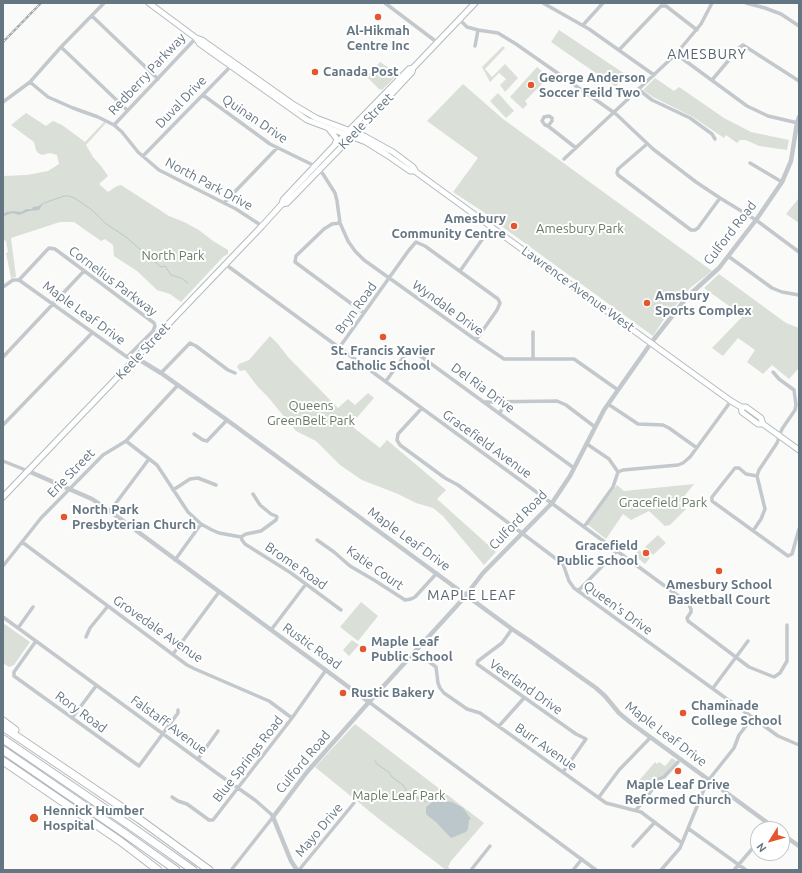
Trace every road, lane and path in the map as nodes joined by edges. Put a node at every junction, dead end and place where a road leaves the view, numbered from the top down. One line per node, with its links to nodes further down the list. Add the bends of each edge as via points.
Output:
1 (104, 3): 9 (street)
2 (385, 3): 16 (street)
3 (475, 3): 10 (main road, Keele Street)
4 (543, 3): 11 (street)
5 (603, 3): 11 (street)
6 (712, 3): 14 (street)
7 (746, 3): 12 (street, via 781,14)
8 (151, 4): 15 (main road, Lawrence Avenue West)
9 (92, 16): 18 (street); 23 (street)
10 (459, 19): 13 (street, via 467,27); 16 (main road, Keele Street)
11 (583, 25): 19 (street)
12 (799, 26)
13 (478, 30): 17 (street); 33 (street, via 503,35)
14 (697, 30): 19 (street, via 666,6 661,6); 20 (street)
15 (196, 38): 21 (main road, Lawrence Avenue West); 23 (street, Redberry Parkway)
16 (438, 43): 29 (main road, Keele Street, via 409,69)
17 (475, 46)
18 (61, 47): 25 (street); 32 (street)
19 (619, 50): 22 (street)
20 (676, 54): 22 (street); 24 (street)
21 (233, 64): 28 (street, Duval Drive); 31 (main road, Lawrence Avenue West)
22 (654, 75): 27 (street)
23 (158, 79): 32 (street, Redberry Parkway)
24 (712, 80): 26 (street, via 743,45); 36 (street, via 752,109 768,116)
25 (30, 82): 30 (street); 37 (street, North Park Drive, via 48,97)
26 (799, 82)
27 (638, 89): 33 (street); 43 (street, via 652,100 690,118)
28 (203, 95): 46 (street, Quinan Drive); 48 (street, Duval Drive)
29 (384, 98): 35 (main road, Keele Street); 40 (main road, Keele Street)
30 (3, 102)
31 (293, 108): 39 (main road, Lawrence Avenue West, via 307,120); 40 (main road, Lawrence Avenue West)
32 (127, 110): 37 (street, Redberry Parkway)
33 (613, 112): 44 (street); 47 (street)
34 (799, 117): 36 (street, Culford Road)
35 (364, 123): 41 (main road, Keele Street); 42 (main road)
36 (798, 123): 53 (street, Culford Road, via 791,161)
37 (114, 125): 48 (street, North Park Drive)
38 (548, 126): 47 (street)
39 (328, 128): 40 (main road, Lawrence Avenue West); 45 (main road, via 336,138)
40 (347, 132): 41 (main road, Lawrence Avenue West); 45 (main road, Keele Street)
41 (353, 135): 42 (main road, Lawrence Avenue West); 51 (main road, Keele Street); 52 (main road, Lawrence Avenue West, via 410,171)
42 (364, 136): 52 (main road, Lawrence Avenue West, via 393,152)
43 (715, 139)
44 (647, 144): 54 (street); 54 (street, via 616,173 691,230 698,228)
45 (335, 145): 51 (main road, Keele Street)
46 (277, 148): 51 (street, Quinan Drive); 55 (street)
47 (576, 148): 49 (street)
48 (143, 156): 55 (street, North Park Drive, via 160,170)
49 (564, 159)
50 (750, 163): 53 (street)
51 (317, 168): 57 (street, Wyndale Drive, via 329,182 334,193); 58 (main road, Keele Street, via 287,203 282,204)
52 (415, 171): 59 (main road, Lawrence Avenue West)
53 (782, 182): 56 (street, Culford Road)
54 (720, 198): 56 (street)
55 (224, 203): 58 (street, North Park Drive)
56 (756, 220): 60 (street); 61 (street, Culford Road)
57 (340, 223): 65 (street, Wyndale Drive, via 356,252); 70 (street, via 324,228 296,256 295,262)
58 (262, 226): 62 (main road, Keele Street)
59 (492, 227): 64 (street); 75 (main road, Lawrence Avenue West)
60 (799, 252)
61 (728, 256): 68 (street, via 772,288); 75 (street, Culford Road, via 719,268 687,297)
62 (225, 264): 76 (street, Gracefield Avenue); 80 (main road, Keele Street)
63 (84, 271): 66 (street, Cornelius Parkway, via 50,248); 69 (street); 71 (street, Cornelius Parkway, via 150,319)
64 (460, 271): 65 (street, Bryn Road, via 416,242); 74 (street, via 500,303)
65 (390, 278): 70 (street, Bryn Road); 74 (street, Wyndale Drive)
66 (19, 280): 67 (street, Cornelius Parkway, via 13,280); 69 (street, Maple Leaf Drive)
67 (3, 287)
68 (799, 295)
69 (53, 305): 73 (street, Maple Leaf Drive); 77 (street)
70 (364, 313): 76 (street, Bryn Road)
71 (155, 326): 78 (street, Keele Street)
72 (533, 332): 79 (street)
73 (92, 333): 78 (street, Maple Leaf Drive); 98 (street)
74 (476, 340): 79 (street, Wyndale Drive, via 504,359)
75 (652, 343): 86 (street, Culford Road); 87 (main road, Lawrence Avenue West)
76 (339, 348): 84 (street, Gracefield Avenue)
77 (3, 357)
78 (127, 357): 80 (street, Maple Leaf Drive)
79 (533, 358): 86 (street, Wyndale Drive, via 577,360)
80 (136, 359): 82 (street, Maple Leaf Drive); 109 (main road, Keele Street)
81 (773, 372): 101 (street, via 794,390 796,399 795,410)
82 (161, 373): 83 (street, via 190,343); 85 (street, Maple Leaf Drive)
83 (235, 373)
84 (386, 381): 88 (street, Del Ria Drive, via 405,355 413,351); 92 (street, Gracefield Avenue)
85 (178, 385): 96 (street, Maple Leaf Drive); 102 (street, Erie Street)
86 (618, 390): 90 (street, Culford Road)
87 (731, 401): 91 (main road, Lawrence Avenue West); 104 (street)
88 (485, 402): 89 (street); 94 (street, Del Ria Drive)
89 (505, 402): 94 (street); 99 (street, via 557,401)
90 (608, 404): 99 (street, Culford Road); 104 (street, via 638,424 662,425 669,428)
91 (741, 407): 93 (main road, Lawrence Avenue West, via 746,407); 95 (main road, Lawrence Avenue West, via 742,412)
92 (422, 408): 117 (street, Gracefield Avenue); 123 (street, Queen's Drive, via 398,434 398,444 458,485)
93 (754, 413): 95 (street); 97 (main road, Lawrence Avenue West, via 761,418)
94 (500, 414): 108 (street, Del Ria Drive)
95 (751, 418): 97 (main road, Lawrence Avenue West, via 758,424)
96 (227, 420): 100 (street, via 207,441); 130 (street, Maple Leaf Drive)
97 (763, 424): 101 (main road, Lawrence Avenue West)
98 (3, 425)
99 (595, 427): 103 (street, Culford Road)
100 (194, 434)
101 (780, 435): 105 (main road, Lawrence Avenue West); 111 (street)
102 (126, 441): 106 (street); 113 (street, Erie Street, via 103,454)
103 (587, 444): 108 (street, Culford Road); 110 (street, via 609,460)
104 (697, 448): 110 (street, via 689,458 678,465)
105 (799, 450)
106 (149, 459): 114 (street, via 161,470); 118 (street)
107 (3, 461): 109 (street, Rustic Road)
108 (574, 468): 117 (street, Culford Road)
109 (28, 471): 113 (street, Rustic Road); 116 (main road, Keele Street)
110 (618, 472): 120 (street, via 613,487)
111 (757, 476): 122 (street, via 765,509 762,519); 122 (street, via 735,468 711,499)
112 (216, 485): 114 (street, via 198,478 190,479)
113 (70, 490): 118 (street, Rustic Road, via 92,499); 126 (street, Erie Street, via 41,518)
114 (173, 490): 119 (street, via 185,509)
115 (253, 494): 124 (street, via 260,505 277,517 264,529)
116 (3, 497)
117 (552, 503): 120 (street, Gracefield Avenue); 123 (street, Culford Road)
118 (110, 511): 128 (street, Rustic Road)
119 (201, 524): 124 (street, via 218,533); 128 (street)
120 (584, 527): 127 (street, Gracefield Avenue)
121 (799, 530): 122 (street, via 792,554 788,556)
122 (753, 531)
123 (521, 534): 132 (street, Queen's Drive, via 563,564 571,585); 134 (street, Culford Road, via 483,573)
124 (241, 537): 131 (street, Brome Road, via 245,544)
125 (317, 540): 130 (street, Katie Court, via 350,566 405,600 415,597)
126 (22, 542): 129 (street, Erie Street); 135 (street, Grovedale Avenue)
127 (616, 552): 132 (street); 148 (street, Gracefield Avenue, via 688,603 692,609 688,621)
128 (175, 560): 133 (street, Rustic Road)
129 (3, 566)
130 (437, 573): 134 (street, Maple Leaf Drive)
131 (306, 584): 137 (street, Brome Road); 142 (street)
132 (578, 591): 151 (street, Queen's Drive)
133 (219, 592): 142 (street, Rustic Road); 147 (street)
134 (466, 595): 141 (street, Maple Leaf Drive); 146 (street, Culford Road)
135 (108, 606): 143 (street); 147 (street, Grovedale Avenue)
136 (33, 607): 140 (street)
137 (341, 610)
138 (3, 617): 140 (street, Falstaff Avenue)
139 (787, 625): 148 (street, Gracefield Avenue, via 787,661 776,677 754,669)
140 (18, 628): 144 (street, Falstaff Avenue)
141 (512, 629): 152 (street, Veerland Drive, via 499,646 477,664); 163 (street, Maple Leaf Drive, via 596,688 622,717)
142 (271, 630): 149 (street, Rustic Road)
143 (86, 637)
144 (36, 641): 150 (street, Falstaff Avenue); 156 (street, Rory Road, via 14,672 14,676)
145 (748, 641): 148 (street)
146 (416, 651): 153 (street, Culford Road); 159 (street, Burr Avenue, via 436,667 438,683 444,693)
147 (173, 654): 157 (street, Grovedale Avenue, via 195,669 269,701)
148 (736, 657): 151 (street)
149 (326, 670): 153 (street, Rustic Road); 157 (street, Blue Springs Road)
150 (96, 686): 156 (street); 162 (street, Falstaff Avenue)
151 (713, 688): 155 (street, Queen's Drive)
152 (524, 698): 159 (street); 172 (street, Veerland Drive, via 586,739)
153 (369, 702): 180 (street, Culford Road, via 299,782); 188 (street, Rustic Road)
154 (178, 710): 162 (street)
155 (752, 717): 165 (street, Queen's Drive, via 778,736); 173 (street, via 739,735 734,748)
156 (72, 718): 162 (street, Rory Road, via 139,766)
157 (292, 718): 175 (street, Blue Springs Road)
158 (3, 721): 166 (highway)
159 (499, 726): 172 (street, Burr Avenue)
160 (3, 727): 166 (highway)
161 (218, 731): 168 (street)
162 (163, 734): 168 (street, Falstaff Avenue)
163 (650, 738): 173 (street, Maple Leaf Drive); 177 (street, via 619,770)
164 (3, 739): 193 (highway)
165 (799, 745)
166 (32, 747): 194 (highway, via 140,819)
167 (3, 750): 192 (highway)
168 (198, 759): 175 (street, Falstaff Avenue)
169 (3, 761): 174 (highway)
170 (678, 762): 179 (street, via 659,780)
171 (3, 767): 174 (highway)
172 (563, 772): 177 (street, Burr Avenue)
173 (709, 780): 181 (street, Maple Leaf Drive); 183 (street)
174 (40, 786): 191 (highway)
175 (238, 788): 176 (street, Blue Springs Road, via 211,821); 180 (street, Falstaff Avenue, via 267,809)
176 (172, 796)
177 (599, 797): 179 (street, Burr Avenue, via 608,804)
178 (354, 803): 195 (street, Mayo Drive)
179 (636, 810): 182 (street, Burr Avenue)
180 (273, 817): 190 (street, Culford Road); 195 (street, Falstaff Avenue, via 291,861)
181 (763, 821)
182 (655, 822): 184 (street, Burr Avenue); 186 (street)
183 (689, 829): 184 (street); 189 (street)
184 (682, 843): 199 (street)
185 (490, 846): 196 (street)
186 (633, 846)
187 (750, 851): 189 (street)
188 (582, 860): 197 (street); 198 (street, Rustic Road)
189 (738, 864): 200 (street); 201 (street)
190 (232, 869)
191 (158, 870)
192 (176, 870)
193 (193, 870)
194 (209, 870)
195 (298, 870)
196 (471, 870)
197 (572, 870)
198 (596, 870)
199 (661, 870)
200 (734, 870)
201 (746, 870)

